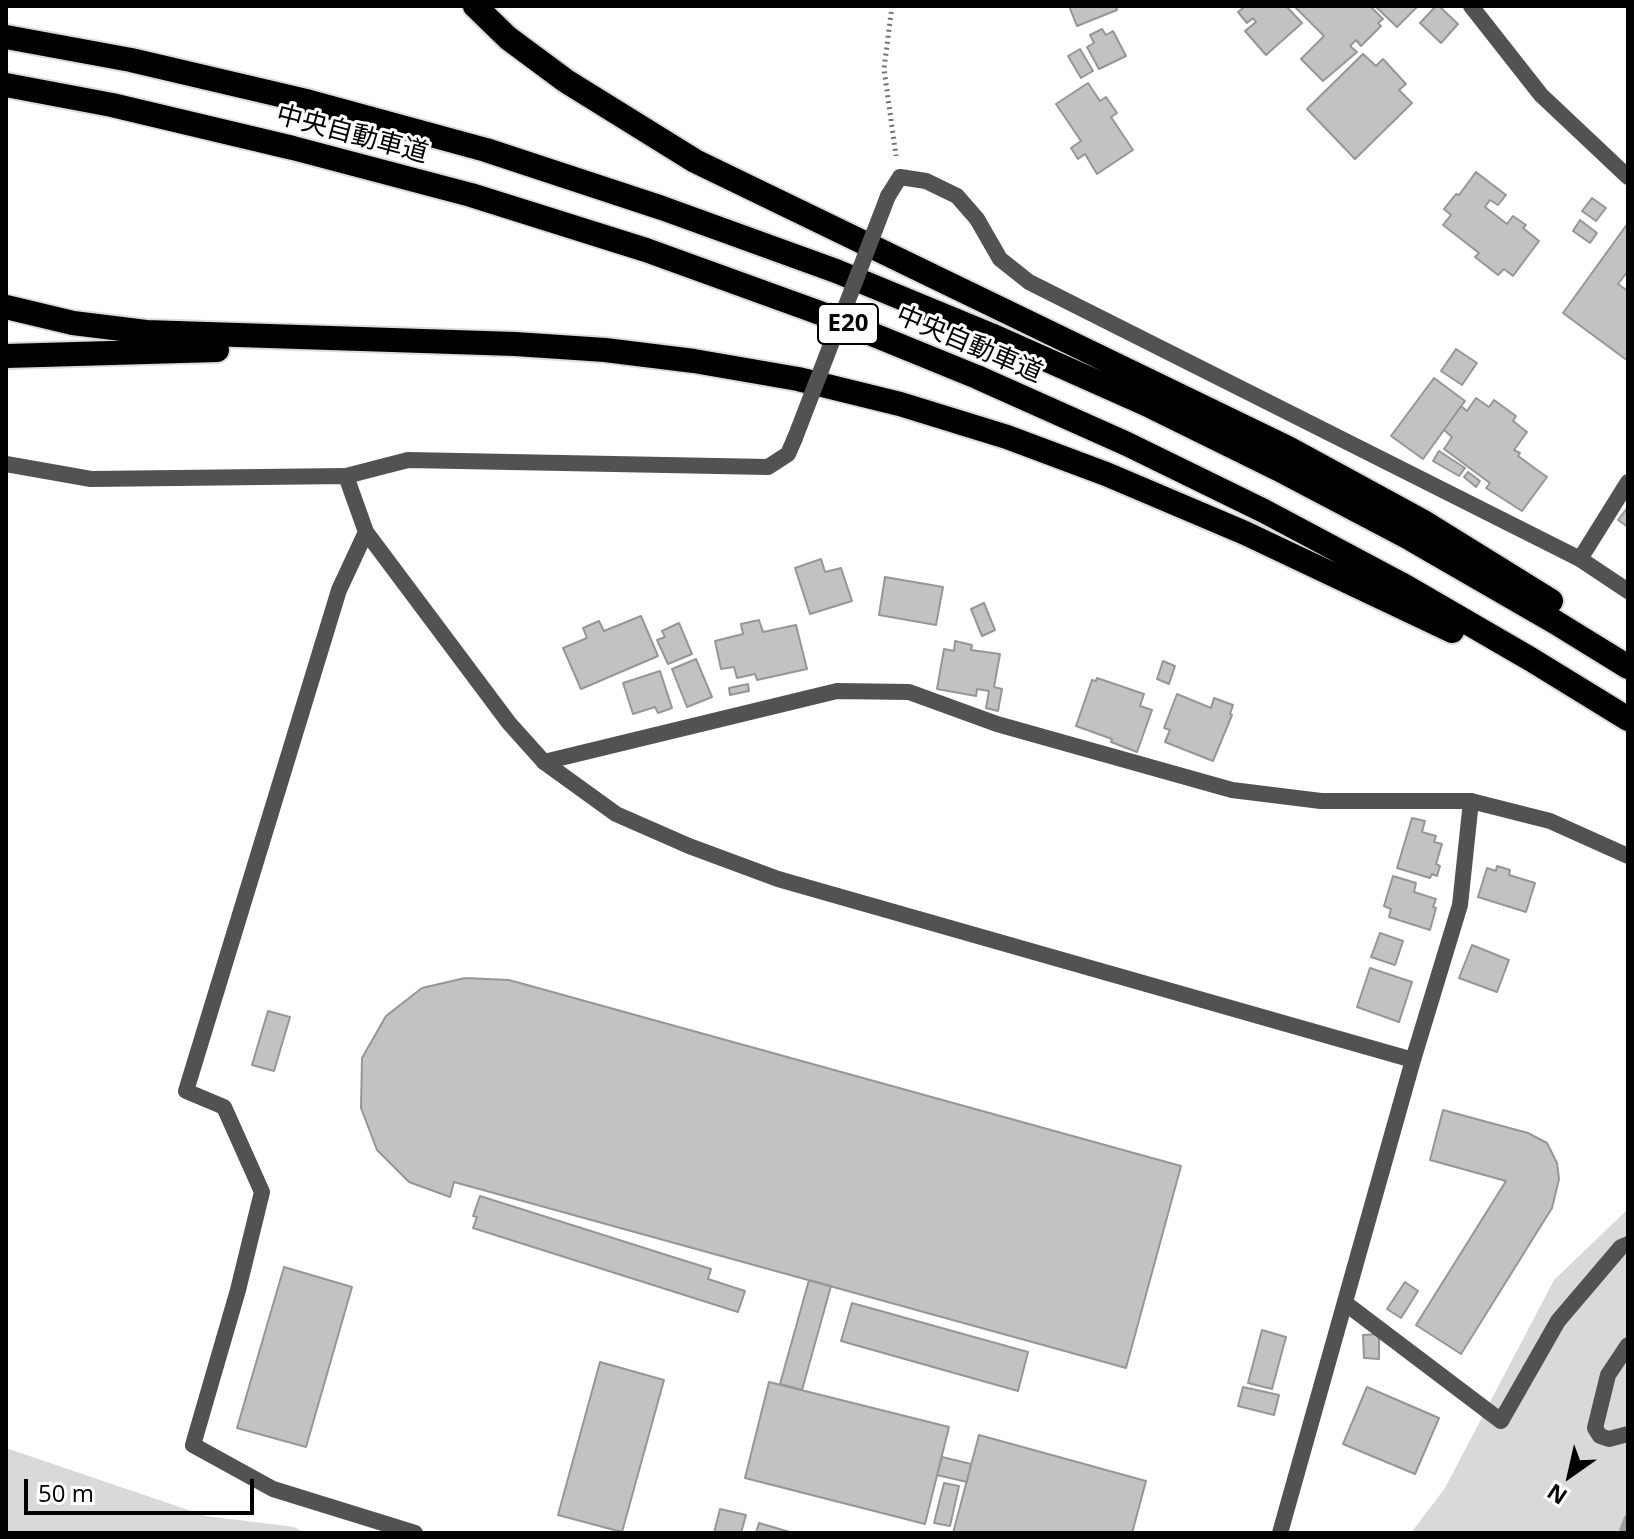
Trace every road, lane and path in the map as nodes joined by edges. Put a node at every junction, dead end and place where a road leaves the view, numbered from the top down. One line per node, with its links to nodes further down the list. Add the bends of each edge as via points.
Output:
1 (475, 6): 17 (highway, via 566,81 695,161 1288,448 1422,521)
2 (892, 6): 6 (path, via 884,69)
3 (1471, 6): 7 (street, via 1541,95)
4 (6, 37): 18 (highway, 中央自動車道 / E20, via 310,102 486,150 836,271 1132,397 1278,469 1411,539)
5 (6, 85): 19 (highway, 中央自動車道 / E20, via 248,137 471,195 820,313 1004,389 1264,511 1532,660)
6 (900, 177): 12 (street, bridge, via 888,196 788,454 768,467 408,460); 15 (street, via 926,181 957,196 1000,259 1029,282)
7 (1628, 177)
8 (6, 307): 9 (highway, via 146,332)
9 (431, 342): 10 (highway); 19 (highway, via 605,350 694,361 900,404 1007,437 1259,539 1396,602)
10 (6, 356)
11 (6, 464): 12 (street, via 91,479)
12 (346, 476): 14 (street)
13 (1628, 482): 15 (street)
14 (366, 532): 20 (street); 28 (street, via 339,590 186,1091 224,1107 262,1192 193,1445 273,1489)
15 (1580, 559): 16 (street)
16 (1628, 591)
17 (1628, 653)
18 (1628, 667)
19 (1628, 721)
20 (544, 762): 21 (street, via 837,691 909,692 997,724 1232,790 1321,801); 23 (street, via 616,814 778,879)
21 (1471, 801): 22 (street, via 1550,821); 23 (street, via 1460,905)
22 (1628, 856)
23 (1413, 1060): 25 (street)
24 (1628, 1244): 25 (street, via 1558,1321 1501,1421)
25 (1345, 1303): 29 (street)
26 (1628, 1345): 27 (street, via 1608,1375 1595,1428 1609,1439)
27 (1628, 1434)
28 (415, 1533)
29 (1280, 1533)

